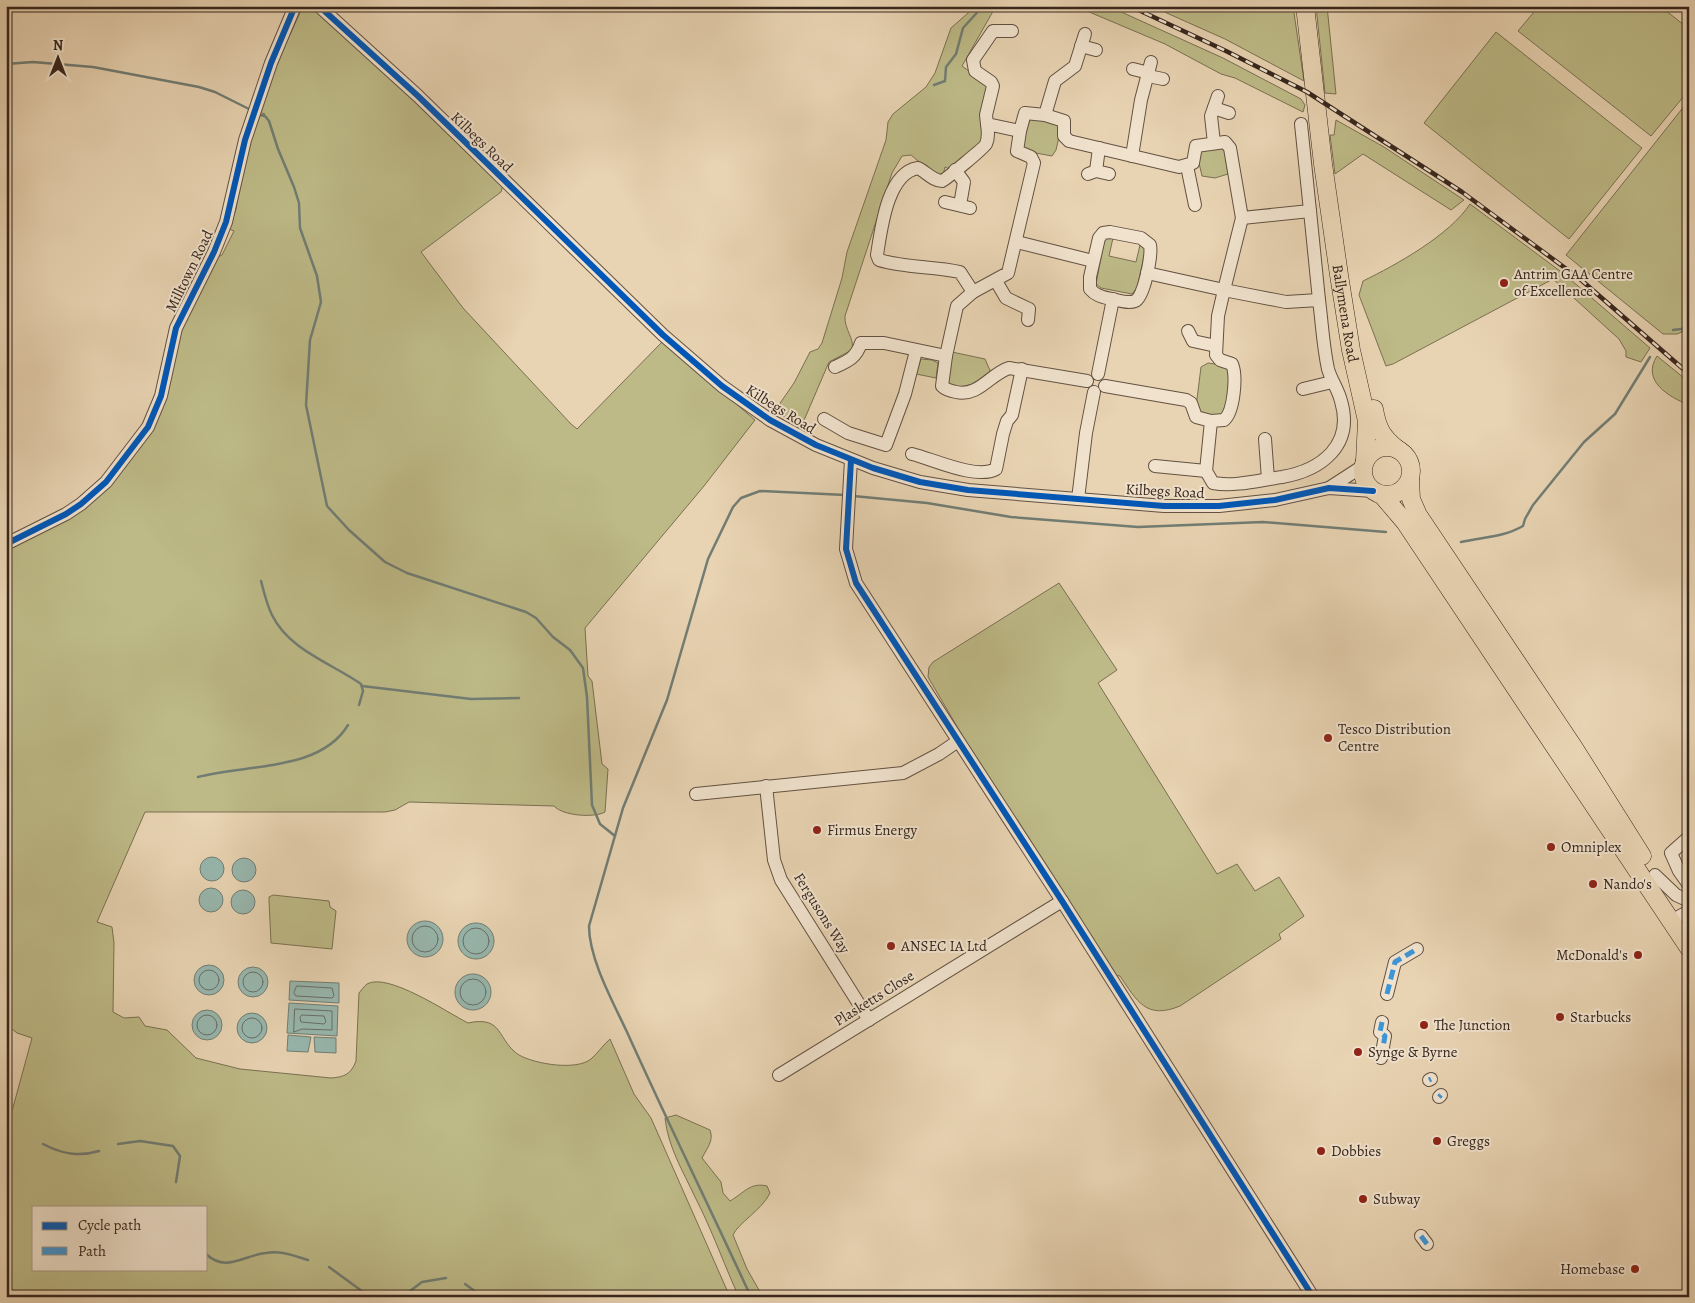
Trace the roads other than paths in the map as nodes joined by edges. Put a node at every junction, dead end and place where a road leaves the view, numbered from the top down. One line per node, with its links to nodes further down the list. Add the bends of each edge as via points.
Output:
1 (295, 6): 61 (street, Milltown Road, via 271,63 245,140 226,222 176,328 161,396 148,427 106,482 81,504)
2 (319, 6): 50 (street, Kilbegs Road, via 412,91 663,335 722,386 770,420)
3 (1305, 6): 17 (highway, Ballymena Road)
4 (1012, 31): 11 (street, via 993,31 973,60 975,71 994,88 986,115)
5 (1096, 50): 10 (street, via 1083,40 1074,68 1055,81)
6 (1134, 69): 7 (street)
7 (1149, 70): 8 (street); 16 (street)
8 (1163, 80)
9 (1229, 113): 14 (street, via 1216,102 1211,124)
10 (1046, 115): 12 (street, via 1025,113); 15 (street, via 1064,121 1067,140)
11 (987, 124): 12 (street); 19 (street, via 986,145)
12 (1020, 131): 25 (street, via 1017,151 1031,157 1034,163)
13 (1289, 137): 23 (street, via 1301,130)
14 (1214, 143): 18 (street, via 1196,146 1193,162); 24 (street, via 1229,144)
15 (1099, 148): 16 (street); 20 (street, via 1092,172)
16 (1132, 156): 18 (street)
17 (1323, 164): 48 (highway, Ballymena Road, via 1376,419 1385,440); 51 (highway, Ballymena Road, via 1351,350 1367,421)
18 (1187, 166): 22 (street)
19 (955, 170): 21 (street, via 964,182 965,206); 30 (street, via 941,181 918,168 907,173 884,209 872,261 960,272)
20 (1109, 174)
21 (945, 202)
22 (1195, 205)
23 (1310, 211): 24 (street); 32 (street)
24 (1242, 218): 29 (street)
25 (1016, 242): 26 (street); 28 (street, via 1011,268)
26 (1093, 261): 27 (street, via 1103,234 1110,232 1130,236 1150,245); 31 (street, via 1090,289)
27 (1147, 273): 29 (street); 31 (street, via 1138,299 1129,302)
28 (996, 281): 30 (street); 33 (street, via 1006,298)
29 (1224, 290): 32 (street, via 1286,302); 35 (street)
30 (973, 292): 37 (street, via 957,306)
31 (1113, 299): 40 (street)
32 (1319, 300): 42 (street)
33 (1033, 312)
34 (1189, 340): 35 (street)
35 (1216, 346): 46 (street, via 1217,356 1232,364 1234,375 1230,414 1224,420)
36 (916, 350): 37 (street); 38 (street, via 859,340 858,354); 45 (street, via 891,446 848,434)
37 (946, 356): 39 (street, via 942,386 958,393 977,389 1006,369)
38 (834, 367)
39 (1022, 369): 41 (street); 49 (street, via 1012,415 1006,421 1002,434 996,469 966,469)
40 (1098, 374): 41 (street, via 1092,374); 43 (street, via 1104,380)
41 (1087, 381): 43 (street, via 1089,389)
42 (1332, 382): 44 (street); 55 (street, via 1344,416 1334,449 1312,469)
43 (1099, 389): 46 (street, via 1186,400 1191,403 1196,417); 60 (street, via 1085,441)
44 (1303, 389)
45 (824, 419)
46 (1211, 421): 54 (street)
47 (1266, 439): 55 (street)
48 (1397, 449): 51 (highway, via 1382,447 1369,455); 56 (highway, via 1410,461)
49 (912, 454)
50 (851, 460): 53 (street, Kilbegs Road); 57 (street)
51 (1364, 464): 58 (street, Kilbegs Road); 59 (highway, via 1366,483)
52 (1155, 466): 54 (street)
53 (873, 468): 57 (street); 60 (street, Kilbegs Road, via 920,482 968,490)
54 (1206, 471): 55 (street, via 1210,480 1217,483)
55 (1268, 479)
56 (1410, 480): 59 (highway, via 1399,493); 68 (highway, via 1411,500 1418,515)
57 (848, 482): 62 (street, via 846,549 856,583)
58 (1329, 488): 59 (street, Kilbegs Road); 60 (street, Kilbegs Road, via 1275,500 1219,506 1164,506)
59 (1378, 493): 68 (highway, via 1404,522)
60 (1078, 498)
61 (6, 544)
62 (958, 741): 63 (street, via 903,772); 67 (street)
63 (766, 786): 64 (street); 72 (street, Fergusons Way, via 774,860 781,880)
64 (696, 794)
65 (1689, 837): 66 (street, via 1671,853)
66 (1687, 878)
67 (1062, 902): 72 (street, Plasketts Close); 76 (street)
68 (1684, 915): 69 (highway)
69 (1689, 948)
70 (1417, 949): 71 (street, via 1395,962)
71 (1387, 994)
72 (869, 1020): 75 (street, Plasketts Close)
73 (1382, 1022): 74 (street, via 1380,1032 1385,1036)
74 (1381, 1058)
75 (779, 1075)
76 (1313, 1297)

